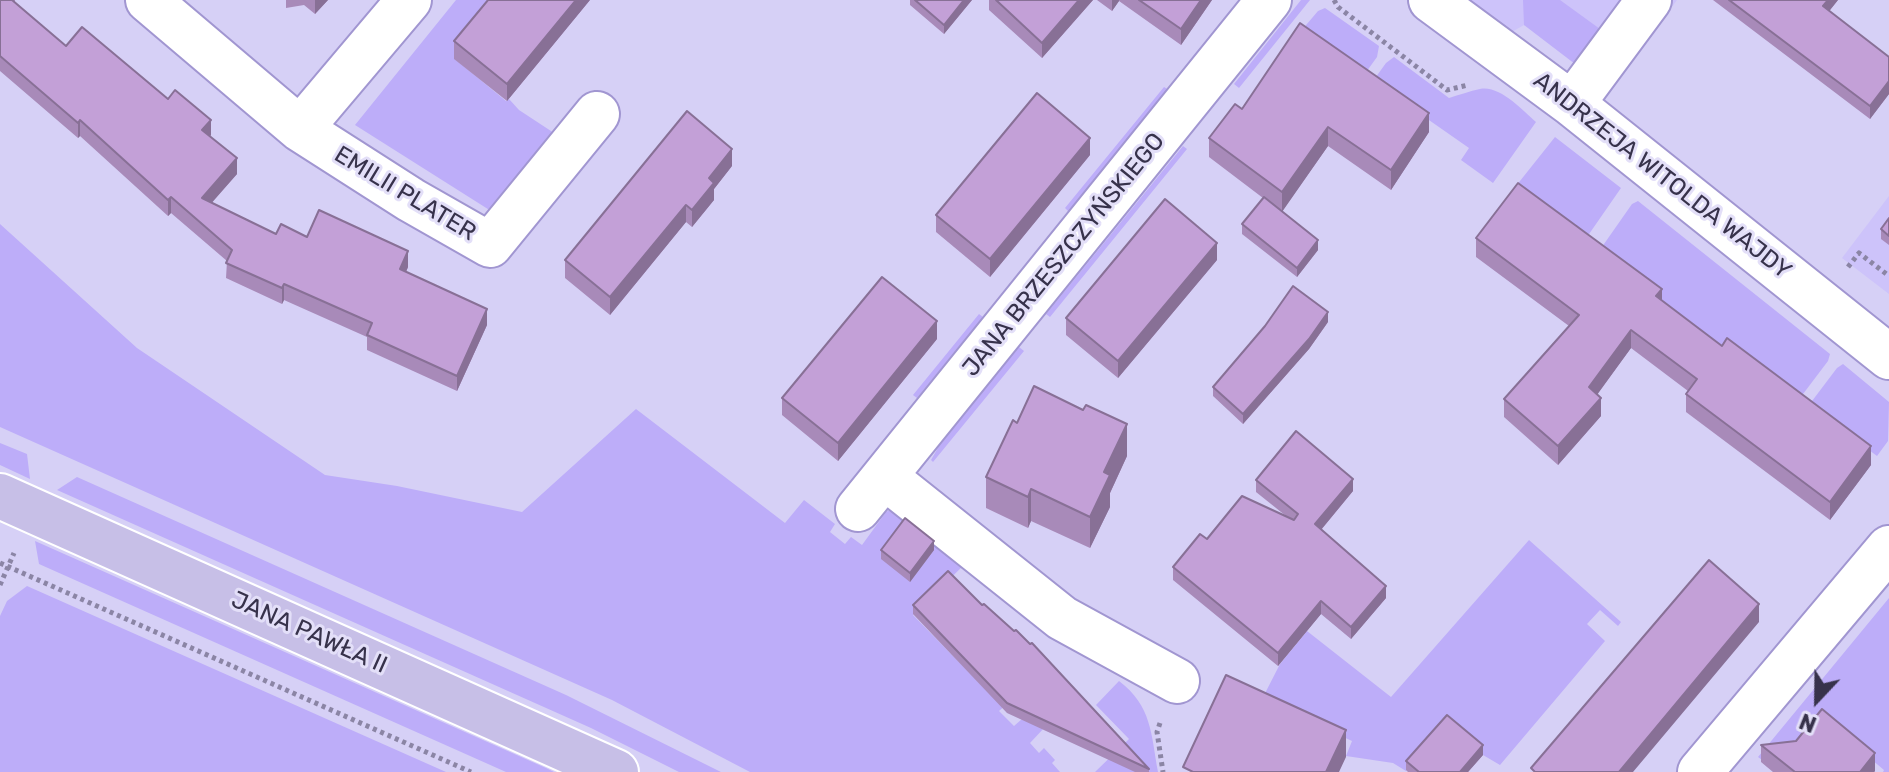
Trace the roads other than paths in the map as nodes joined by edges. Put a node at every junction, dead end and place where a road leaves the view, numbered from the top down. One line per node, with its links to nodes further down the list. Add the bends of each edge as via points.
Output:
1 (148, 0): 8 (street, EMILII PLATER)
2 (409, 0): 8 (street)
3 (1269, 0): 12 (street, JANA BRZESZCZYŃSKIEGO, via 872,493 1062,618)
4 (1431, 0): 6 (street, ANDRZEJA WITOLDA WAJDY)
5 (1649, 0): 6 (street)
6 (1572, 104): 9 (street, ANDRZEJA WITOLDA WAJDY)
7 (597, 114): 8 (street, EMILII PLATER, via 490,245)
8 (300, 129)
9 (1889, 357)
10 (0, 496): 13 (main road, JANA PAWŁA II)
11 (1889, 548): 14 (street)
12 (1177, 681)
13 (616, 772)
14 (1700, 772)

